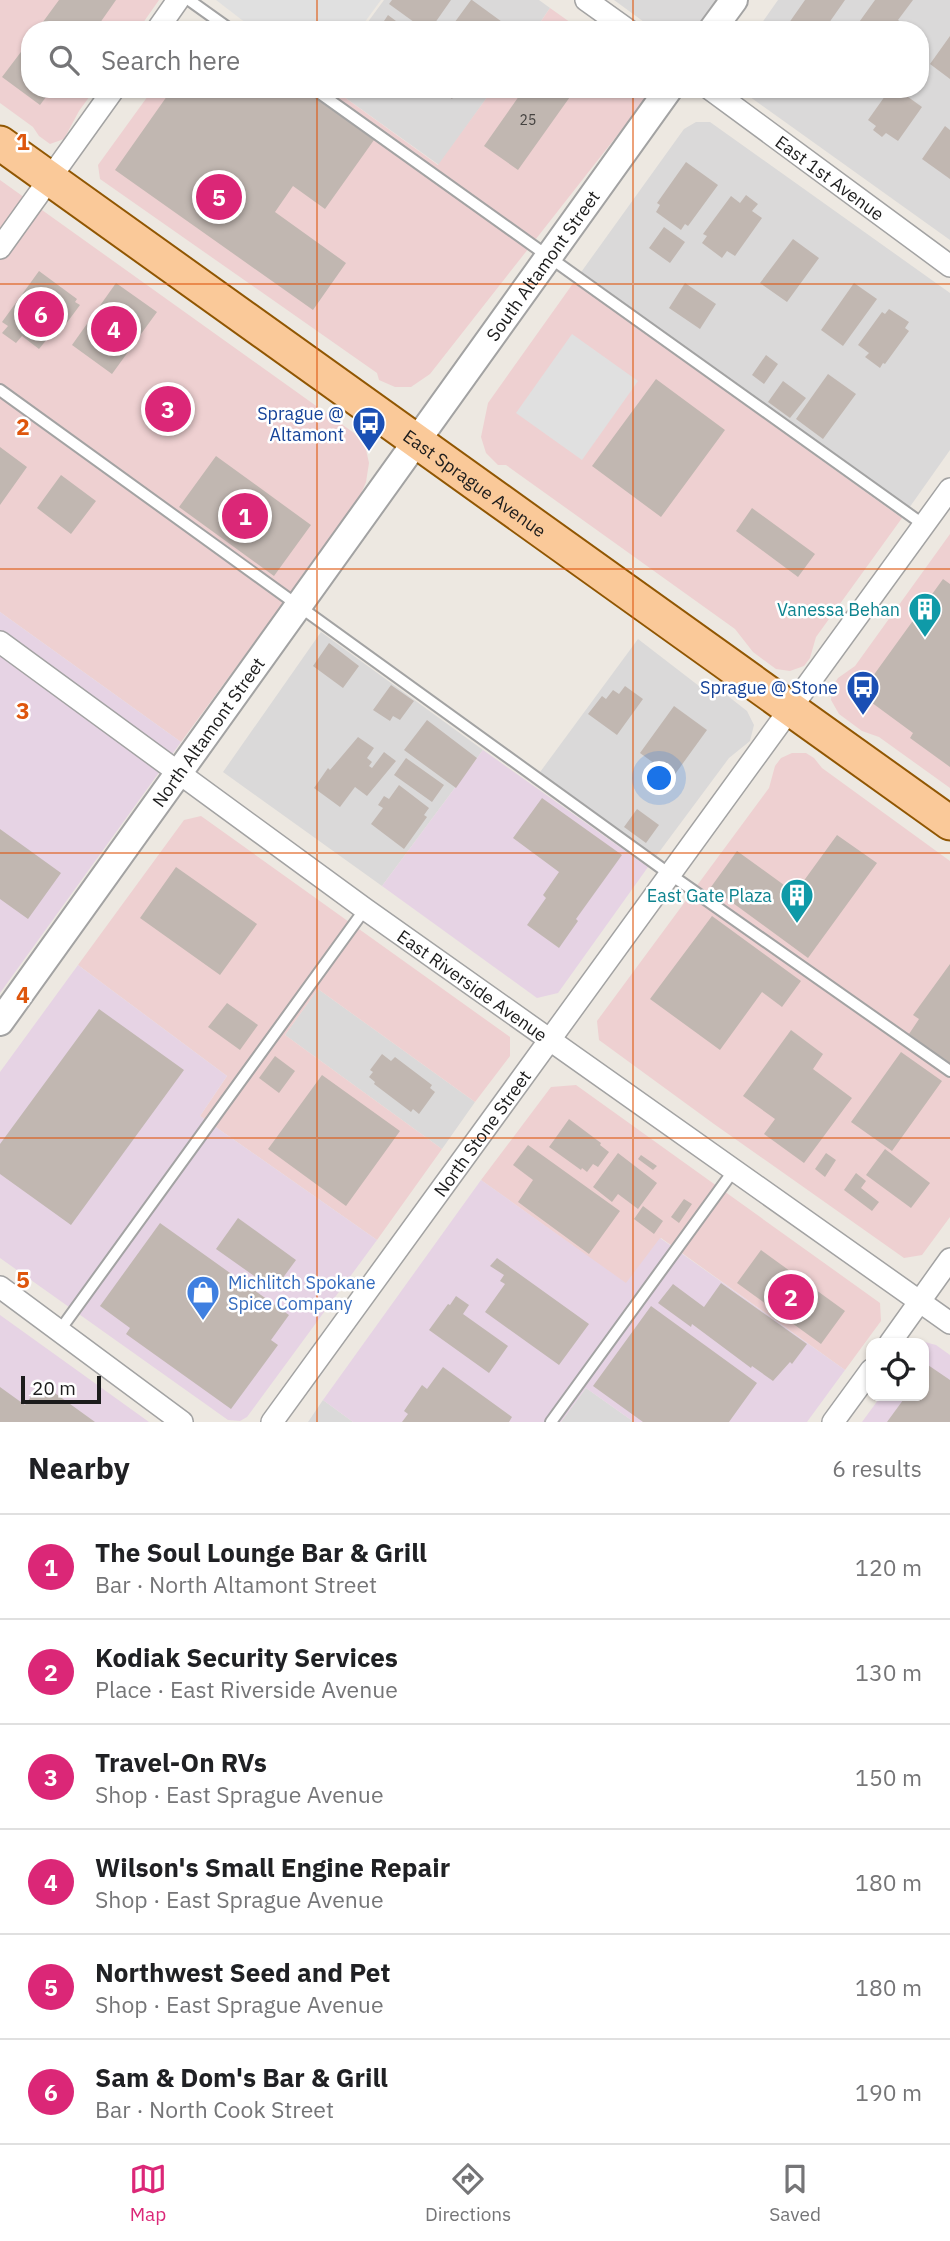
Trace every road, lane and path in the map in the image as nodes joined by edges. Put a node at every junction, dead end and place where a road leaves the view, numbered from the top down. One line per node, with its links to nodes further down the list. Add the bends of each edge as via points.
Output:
1 (178, 0): 5 (street)
2 (189, 0): 6 (lane)
3 (586, 0): 7 (street)
4 (734, 0): 8 (street)
5 (163, 21)
6 (218, 21)
7 (615, 21)
8 (719, 21)
9 (108, 98): 14 (street)
10 (327, 98): 16 (lane)
11 (663, 98): 16 (street, South Altamont Street)
12 (722, 98): 17 (street, East 1st Avenue)
13 (0, 143): 14 (main road, East Sprague Avenue)
14 (50, 179): 15 (street); 19 (main road, East Sprague Avenue)
15 (0, 248)
16 (548, 257): 19 (street, South Altamont Street); 21 (lane)
17 (950, 266)
18 (0, 390): 22 (lane)
19 (416, 441): 22 (street, North Altamont Street); 24 (main road, East Sprague Avenue)
20 (950, 489): 21 (street, North Stone Street)
21 (924, 525): 24 (street, North Stone Street)
22 (299, 605): 25 (street, North Altamont Street); 27 (lane)
23 (0, 642): 25 (street, East Riverside Avenue)
24 (791, 710): 26 (main road, East Sprague Avenue); 27 (street, North Stone Street)
25 (180, 772): 28 (street, East Riverside Avenue); 29 (street, North Altamont Street)
26 (950, 823)
27 (671, 875): 30 (street, North Stone Street); 31 (lane)
28 (365, 909): 30 (street, East Riverside Avenue); 37 (lane)
29 (0, 1022)
30 (550, 1041): 32 (street, East Riverside Avenue); 41 (street, North Stone Street)
31 (950, 1071)
32 (734, 1170): 35 (street, East Riverside Avenue); 42 (lane)
33 (950, 1259): 35 (street)
34 (0, 1287): 37 (street)
35 (921, 1302): 36 (street, East Riverside Avenue); 38 (street)
36 (950, 1323)
37 (60, 1330): 40 (street)
38 (894, 1338)
39 (866, 1377): 43 (street)
40 (182, 1422)
41 (272, 1422)
42 (551, 1422)
43 (833, 1422)

